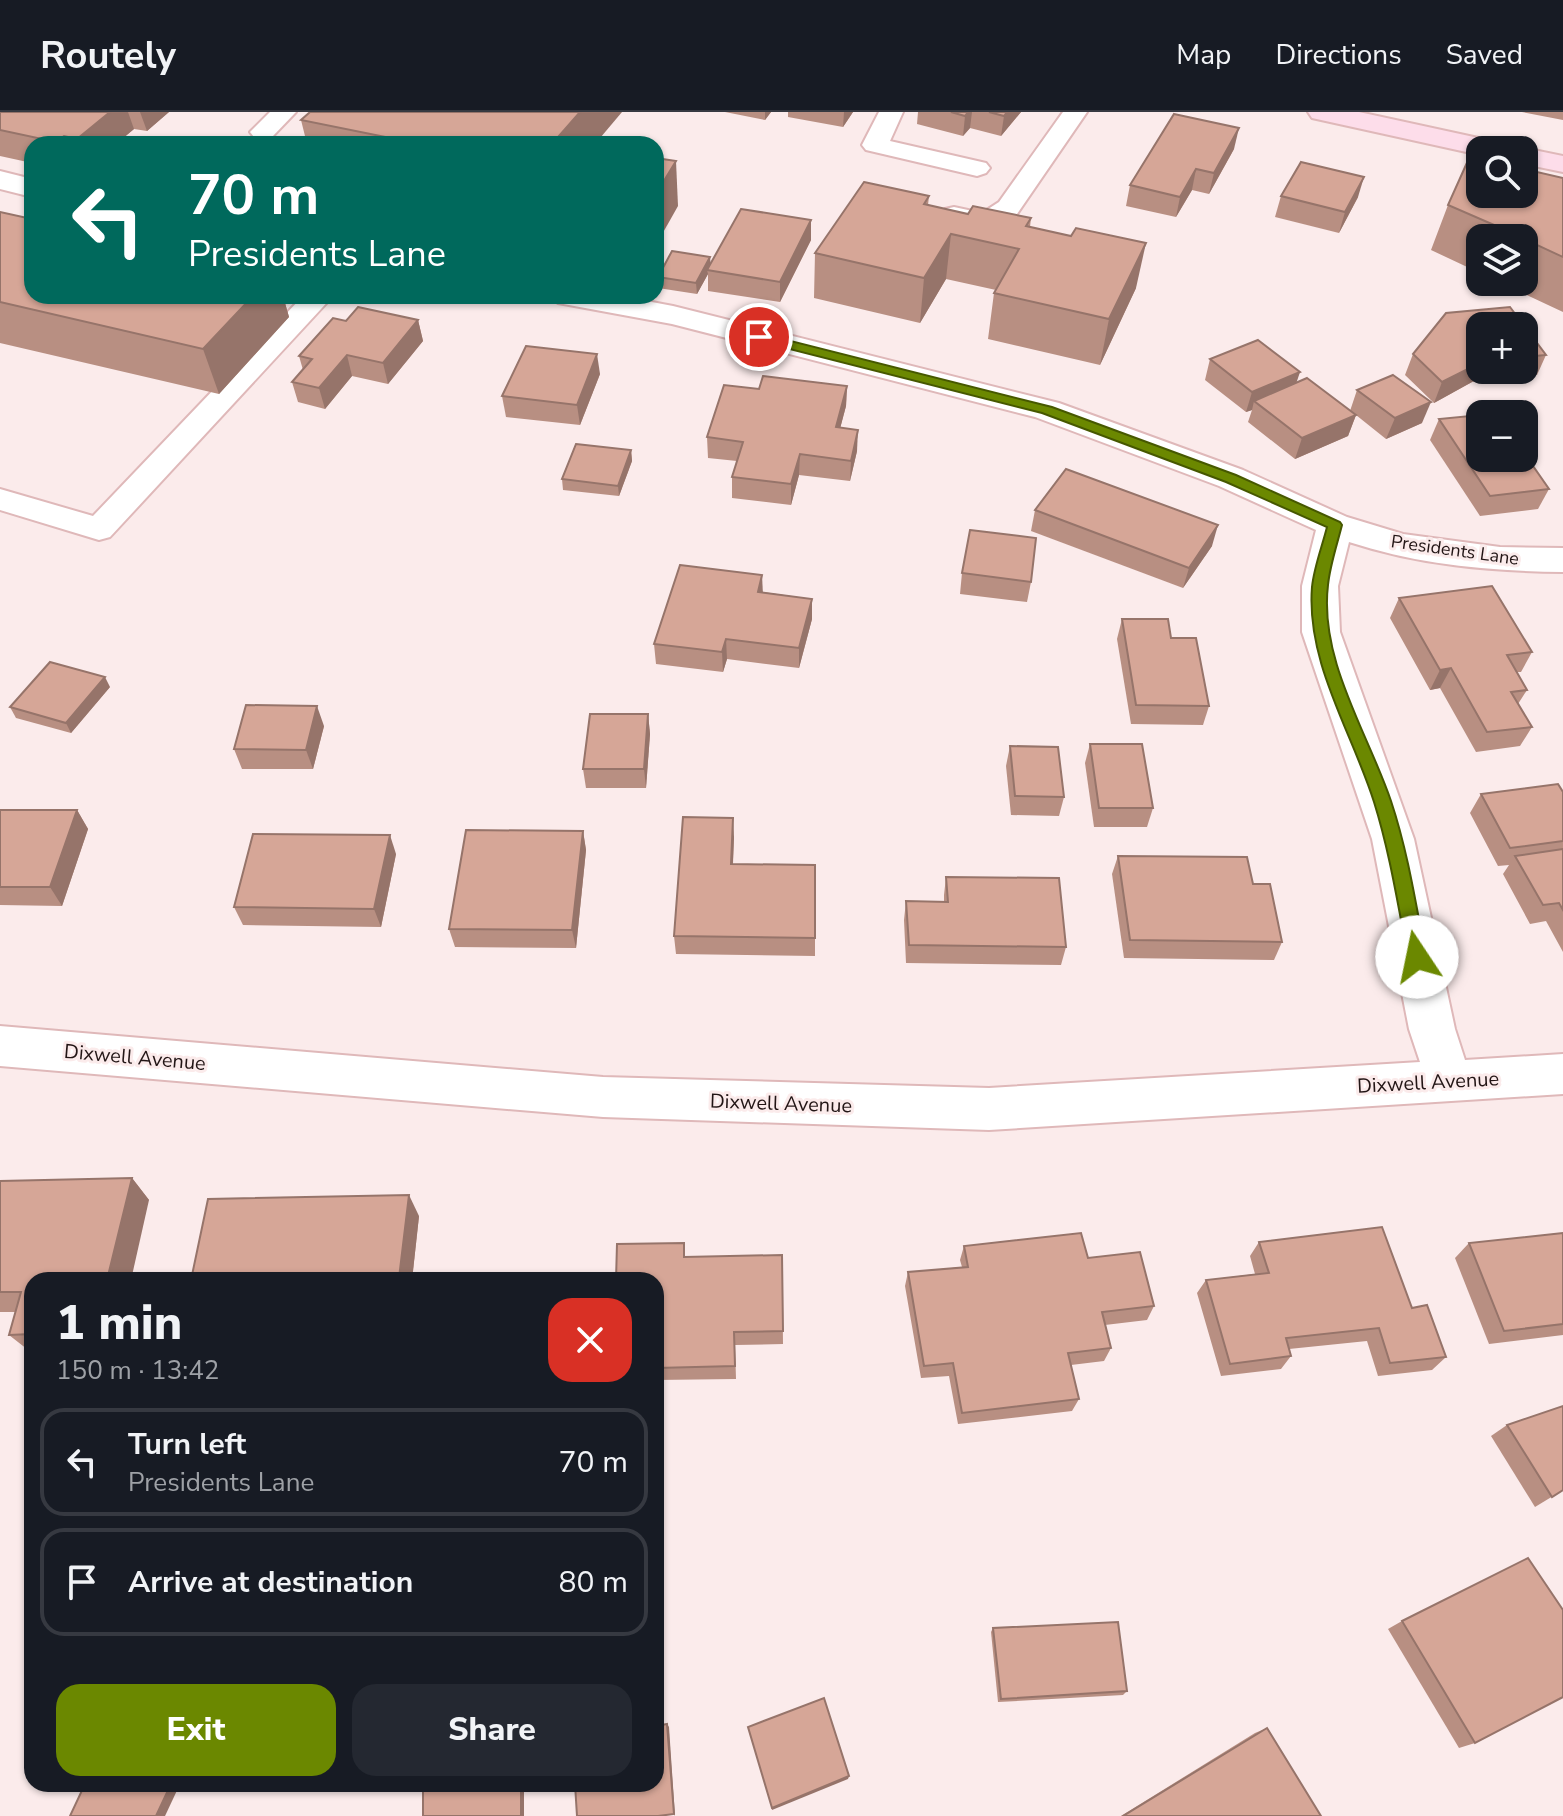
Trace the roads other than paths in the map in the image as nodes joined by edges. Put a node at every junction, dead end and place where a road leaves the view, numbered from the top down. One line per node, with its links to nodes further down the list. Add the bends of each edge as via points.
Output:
1 (284, 112): 5 (lane)
2 (891, 112): 9 (lane, via 875,145)
3 (1075, 112): 12 (lane, via 1008,208 986,222)
4 (1324, 112): 6 (main road)
5 (263, 132)
6 (1466, 143)
7 (1538, 159): 8 (main road)
8 (1563, 164)
9 (977, 168)
10 (0, 180): 11 (street)
11 (24, 186)
12 (932, 210)
13 (311, 304): 15 (lane, via 99,529)
14 (613, 304): 16 (street, Presidents Lane, via 1047,410 1231,478)
15 (0, 499)
16 (1335, 525): 17 (street, Presidents Lane, via 1400,546 1500,559); 20 (street, via 1320,586 1321,632 1382,800 1432,1029)
17 (1563, 560)
18 (0, 1046): 20 (street, Dixwell Avenue, via 603,1097 989,1109)
19 (1563, 1074): 20 (street, Dixwell Avenue)
20 (1449, 1081)

